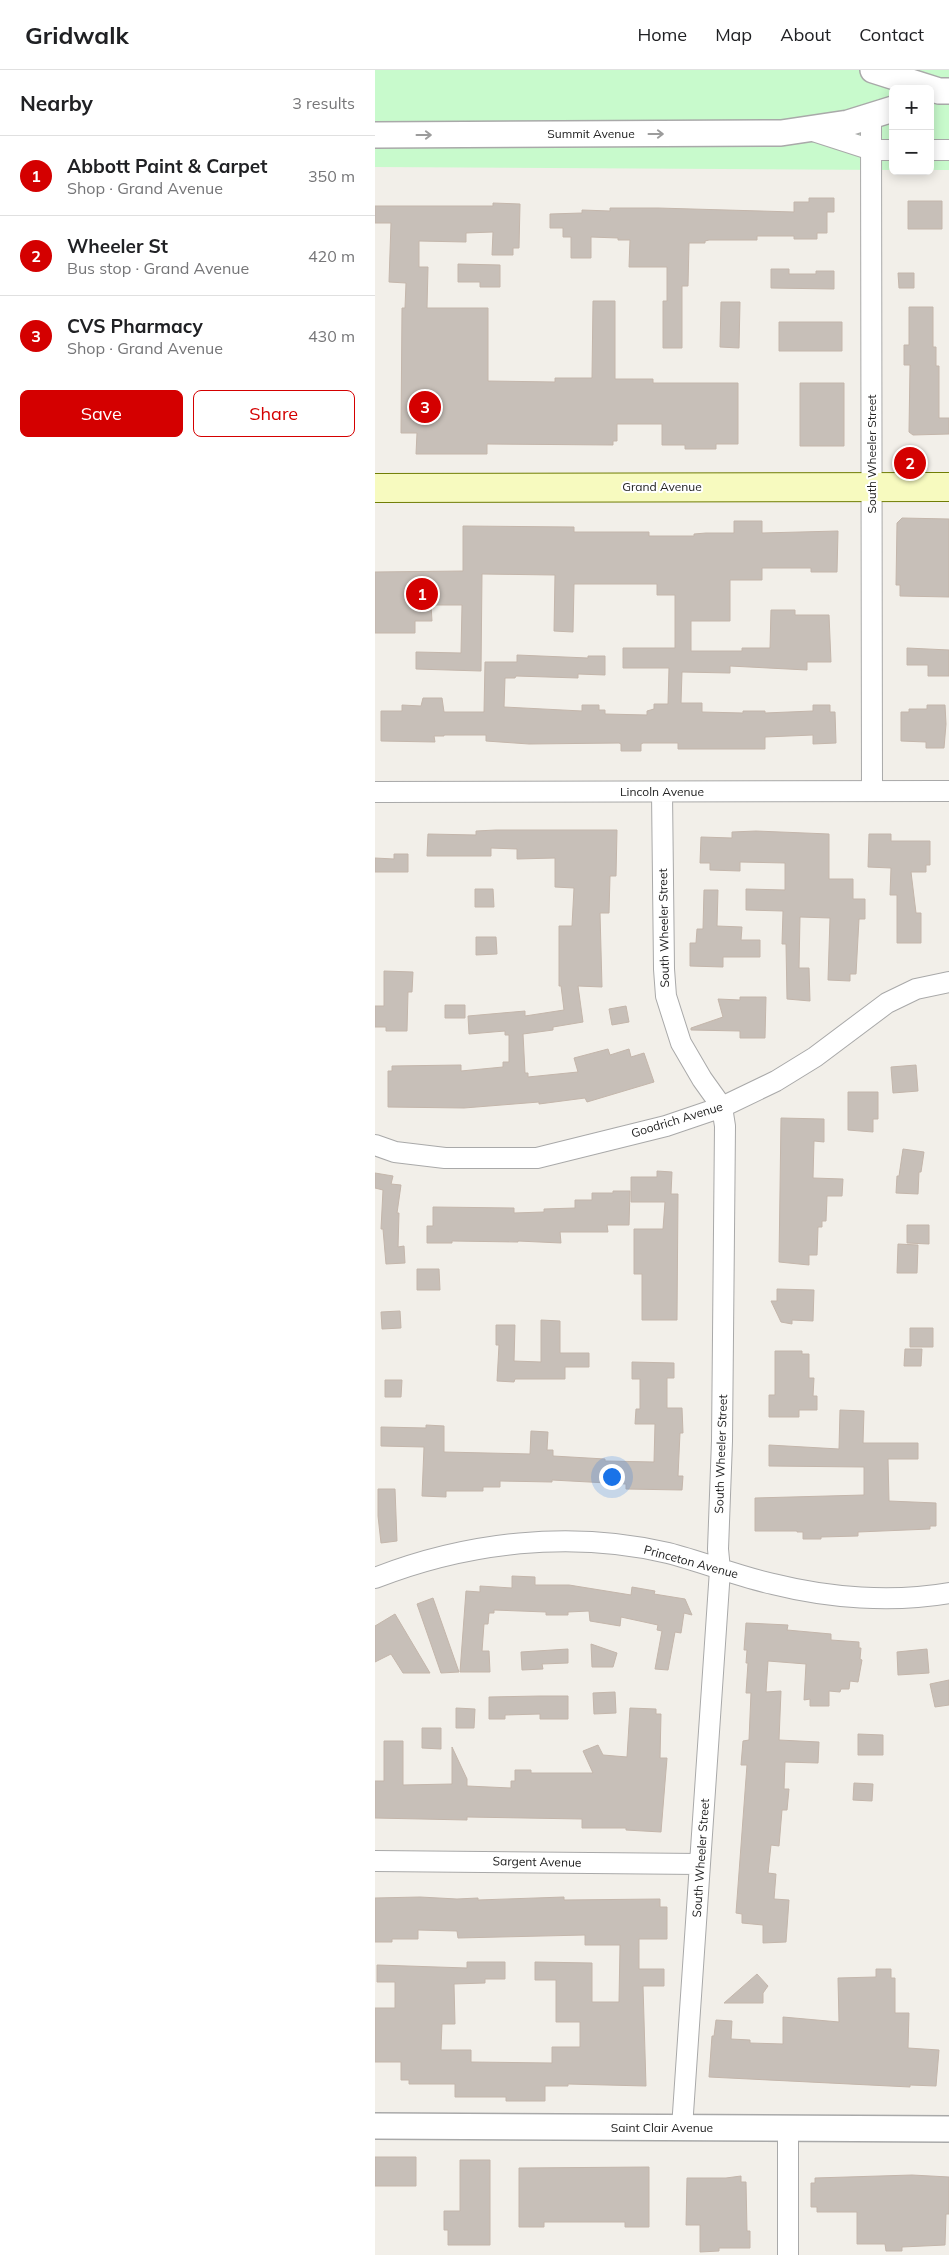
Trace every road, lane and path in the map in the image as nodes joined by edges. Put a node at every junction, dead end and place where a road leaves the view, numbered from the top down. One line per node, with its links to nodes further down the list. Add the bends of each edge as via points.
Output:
1 (873, 70): 2 (street)
2 (939, 93)
3 (882, 113): 4 (street, Summit Avenue, via 848,123); 6 (street, South Wheeler Street)
4 (808, 129): 5 (street, Summit Avenue, one-way to 4, via 781,133); 6 (street, Summit Avenue)
5 (375, 135)
6 (872, 150): 7 (street, Summit Avenue); 10 (street, South Wheeler Street)
7 (889, 150)
8 (934, 150): 9 (street)
9 (949, 150)
10 (872, 486): 11 (main road, Grand Avenue); 12 (main road, Grand Avenue); 13 (street, South Wheeler Street)
11 (949, 487)
12 (375, 488)
13 (872, 791): 14 (street, Lincoln Avenue); 16 (street, Lincoln Avenue)
14 (949, 791)
15 (375, 792): 16 (street, Lincoln Avenue)
16 (662, 792): 18 (street, South Wheeler Street, via 666,996 681,1043)
17 (949, 982): 18 (street, Goodrich Avenue, via 916,989 887,1003 815,1057 776,1081)
18 (722, 1107): 19 (street, Goodrich Avenue, via 666,1126 537,1158 445,1158 395,1152); 20 (street, South Wheeler Street, via 725,1126)
19 (375, 1146)
20 (720, 1570): 21 (street, Princeton Avenue, via 668,1554 625,1546 539,1542 453,1553); 22 (street, Princeton Avenue, via 774,1585 853,1596 897,1598); 24 (street, South Wheeler Street)
21 (375, 1578)
22 (949, 1593)
23 (375, 1861): 24 (street, Sargent Avenue)
24 (699, 1864): 26 (street, South Wheeler Street)
25 (375, 2126): 26 (street, Saint Clair Avenue)
26 (683, 2128): 27 (street, Saint Clair Avenue)
27 (788, 2128): 28 (street, Saint Clair Avenue); 29 (street)
28 (949, 2129)
29 (788, 2255)

